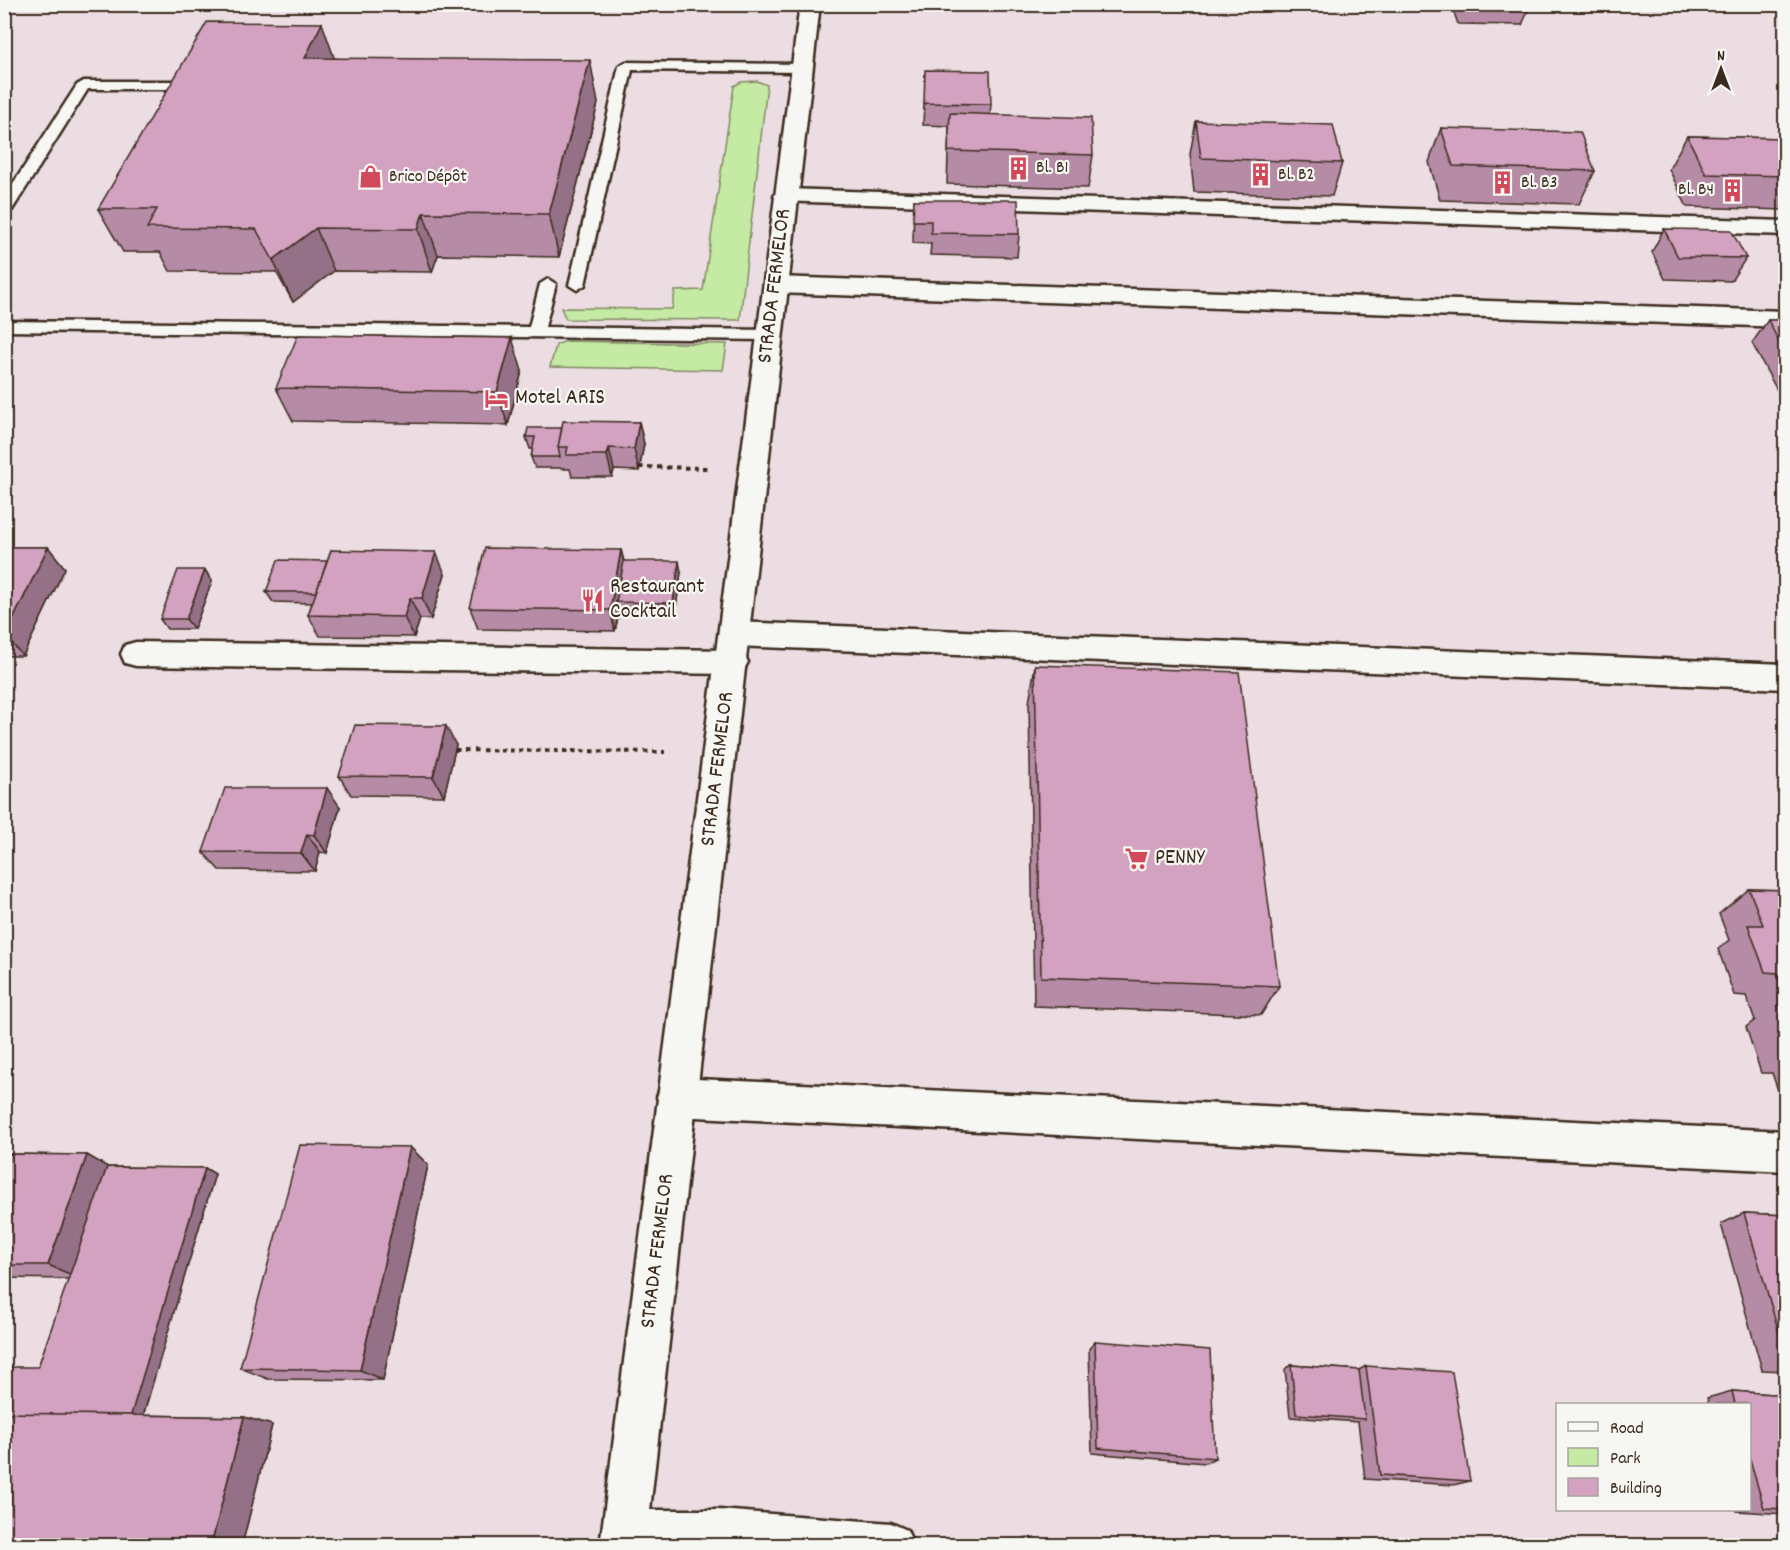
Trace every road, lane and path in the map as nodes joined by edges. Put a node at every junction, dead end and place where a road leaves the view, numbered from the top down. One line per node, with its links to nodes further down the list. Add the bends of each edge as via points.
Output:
1 (810, 4): 2 (street, STRADA FERMELOR)
2 (802, 68): 4 (street, STRADA FERMELOR); 8 (lane, via 626,66)
3 (209, 85): 5 (lane, via 84,85)
4 (786, 196): 6 (street); 9 (street, STRADA FERMELOR)
5 (4, 210)
6 (1785, 228)
7 (548, 284): 12 (lane)
8 (577, 285)
9 (776, 285): 10 (street); 13 (street, STRADA FERMELOR)
10 (1785, 319)
11 (4, 326): 12 (lane)
12 (536, 332): 13 (lane)
13 (769, 335): 16 (street, STRADA FERMELOR)
14 (639, 467): 15 (path)
15 (709, 468)
16 (734, 648): 17 (street); 18 (street); 21 (street, STRADA FERMELOR)
17 (136, 654)
18 (1785, 677)
19 (455, 750): 20 (path)
20 (665, 752)
21 (676, 1097): 22 (street); 23 (street, STRADA FERMELOR)
22 (1785, 1151)
23 (624, 1539): 24 (street, STRADA FERMELOR, via 719,1533)
24 (891, 1545)

